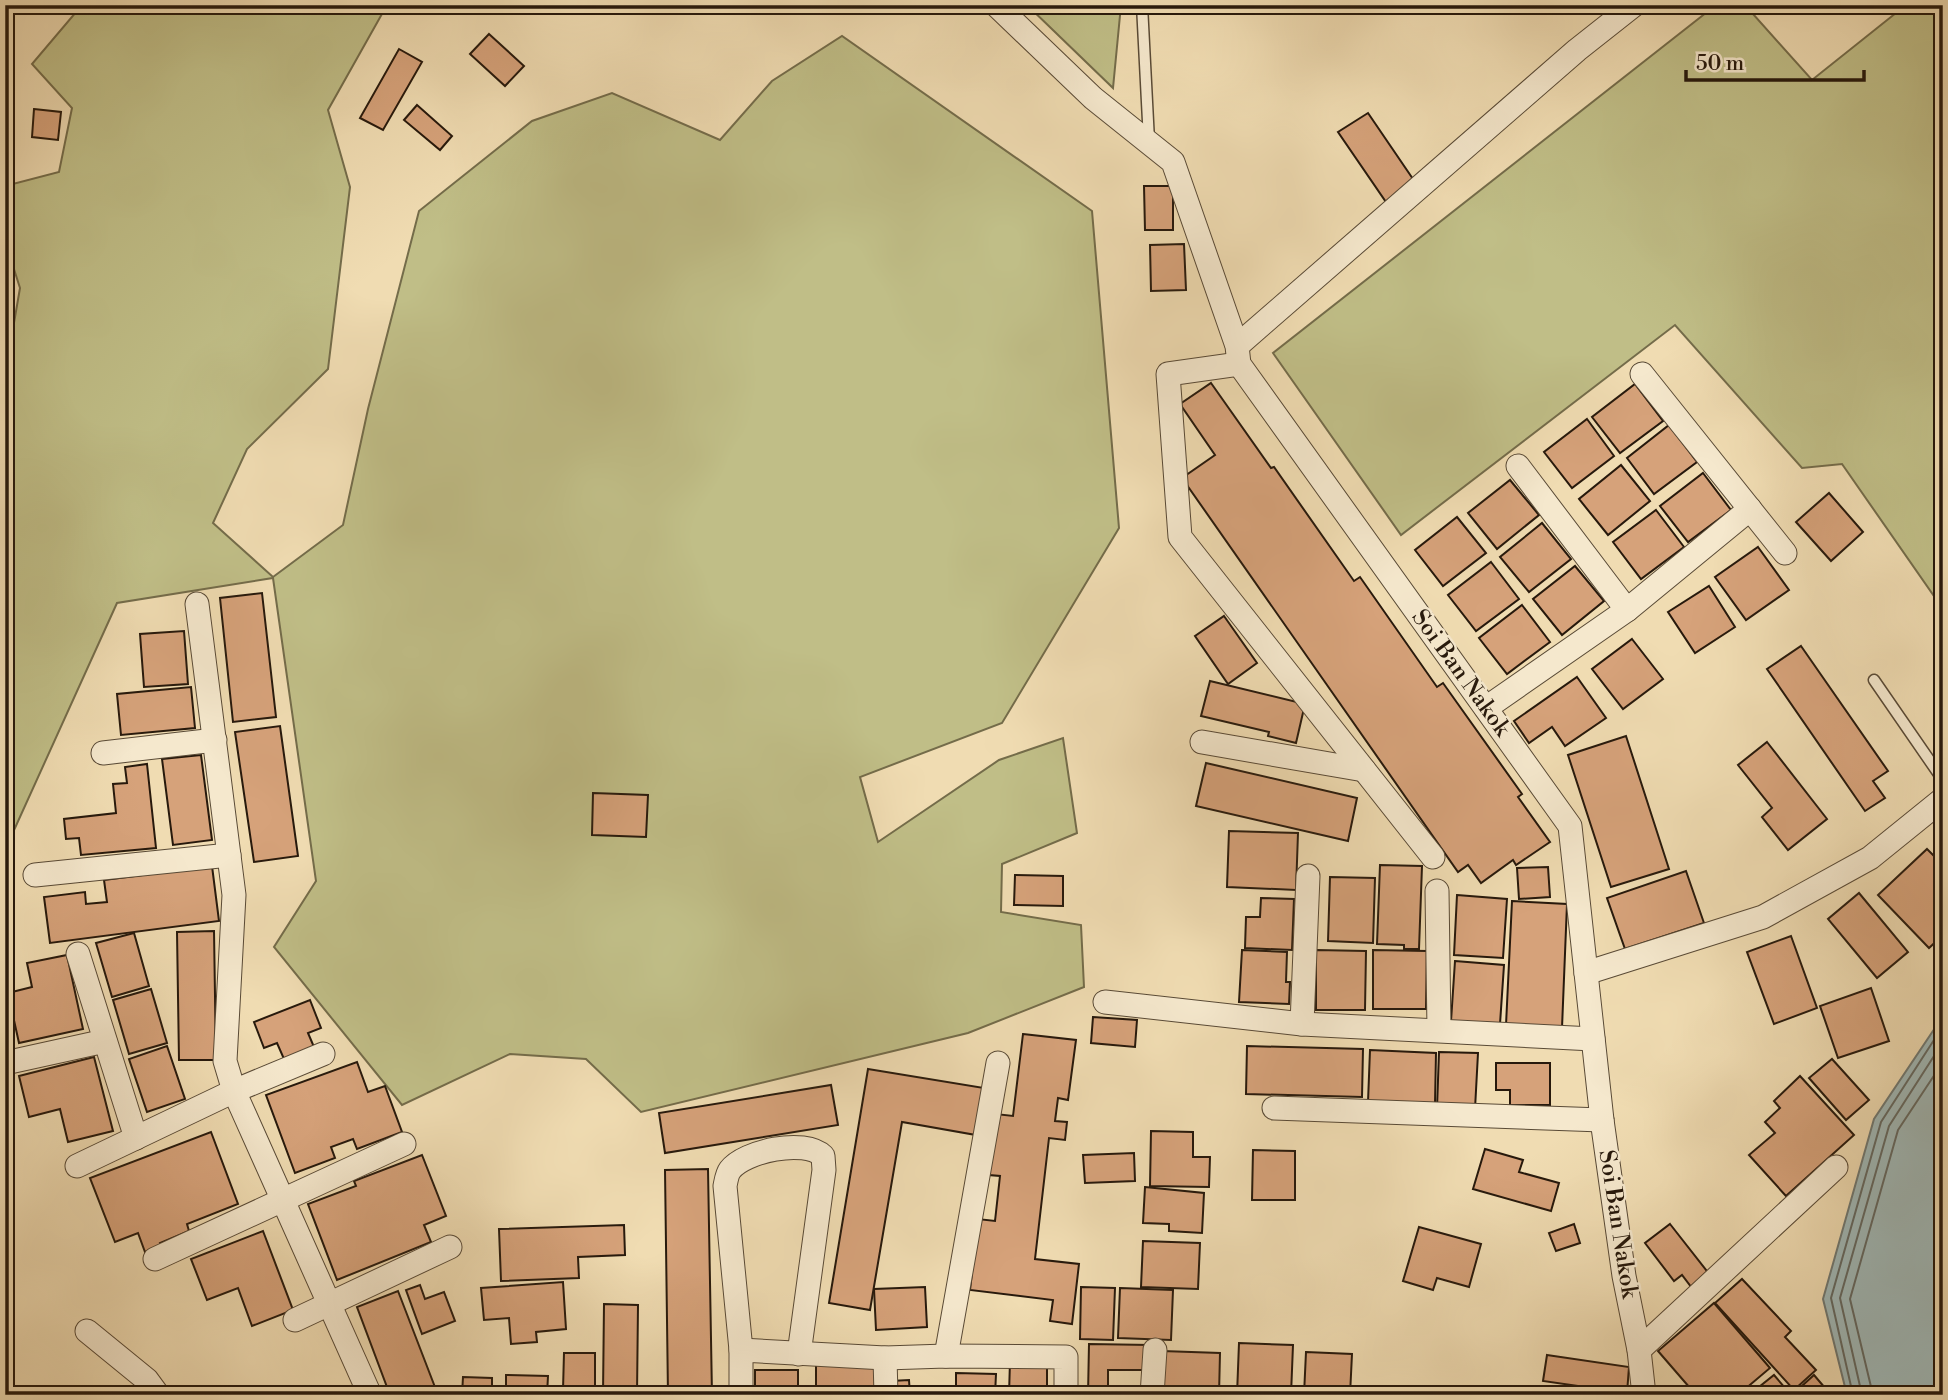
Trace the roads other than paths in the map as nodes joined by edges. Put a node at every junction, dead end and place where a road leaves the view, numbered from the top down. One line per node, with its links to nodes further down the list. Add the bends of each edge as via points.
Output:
1 (996, 5): 4 (street, Soi Ban Nakok, via 1093,98)
2 (1142, 5): 4 (lane)
3 (1634, 5): 5 (street, via 1577,50)
4 (1149, 141): 5 (street, Soi Ban Nakok, via 1173,162)
5 (1238, 355): 13 (street, Soi Ban Nakok); 17 (street, via 1167,374 1180,537)
6 (1642, 374): 8 (street)
7 (1518, 466): 11 (street)
8 (1750, 509): 9 (street); 11 (street)
9 (1785, 553)
10 (197, 604): 14 (street)
11 (1627, 610): 13 (street)
12 (1874, 680): 18 (lane)
13 (1486, 708): 26 (street, Soi Ban Nakok, via 1570,826)
14 (215, 740): 16 (street); 20 (street)
15 (1202, 742): 17 (street)
16 (103, 753)
17 (1364, 770): 21 (street)
18 (1943, 780)
19 (1943, 799): 26 (street, via 1870,858 1763,917)
20 (229, 855): 22 (street); 35 (street, via 234,895 225,1061)
21 (1433, 857)
22 (35, 874)
23 (1308, 876): 28 (street)
24 (1437, 891): 29 (street)
25 (78, 954): 31 (street)
26 (1586, 972): 30 (street, Soi Ban Nakok)
27 (1105, 1002): 28 (street)
28 (1302, 1024): 29 (street)
29 (1439, 1030): 30 (street)
30 (1593, 1039): 37 (street, Soi Ban Nakok)
31 (106, 1041): 33 (street); 38 (street)
32 (323, 1054): 35 (street)
33 (5, 1063)
34 (998, 1063): 52 (street)
35 (234, 1091): 38 (street); 42 (street)
36 (1274, 1108): 37 (street)
37 (1602, 1120): 50 (street, Soi Ban Nakok, via 1624,1276)
38 (136, 1138): 40 (street)
39 (404, 1144): 42 (street)
40 (77, 1167)
41 (1836, 1167): 50 (street)
42 (284, 1200): 44 (street); 45 (street)
43 (450, 1247): 45 (street)
44 (155, 1259)
45 (330, 1303): 46 (street); 55 (street)
46 (295, 1320)
47 (87, 1331): 54 (street, via 147,1380)
48 (741, 1350): 51 (street); 51 (street, via 725,1186 729,1171 740,1161 786,1146 805,1146 823,1156 824,1170); 56 (street)
49 (1155, 1350): 59 (street)
50 (1640, 1350): 60 (street, Soi Ban Nakok)
51 (799, 1354): 53 (street)
52 (946, 1356): 53 (street); 58 (street, via 1066,1357)
53 (885, 1358): 57 (street)
54 (158, 1395)
55 (370, 1395)
56 (741, 1395)
57 (886, 1395)
58 (1066, 1395)
59 (1152, 1395)
60 (1644, 1395)

